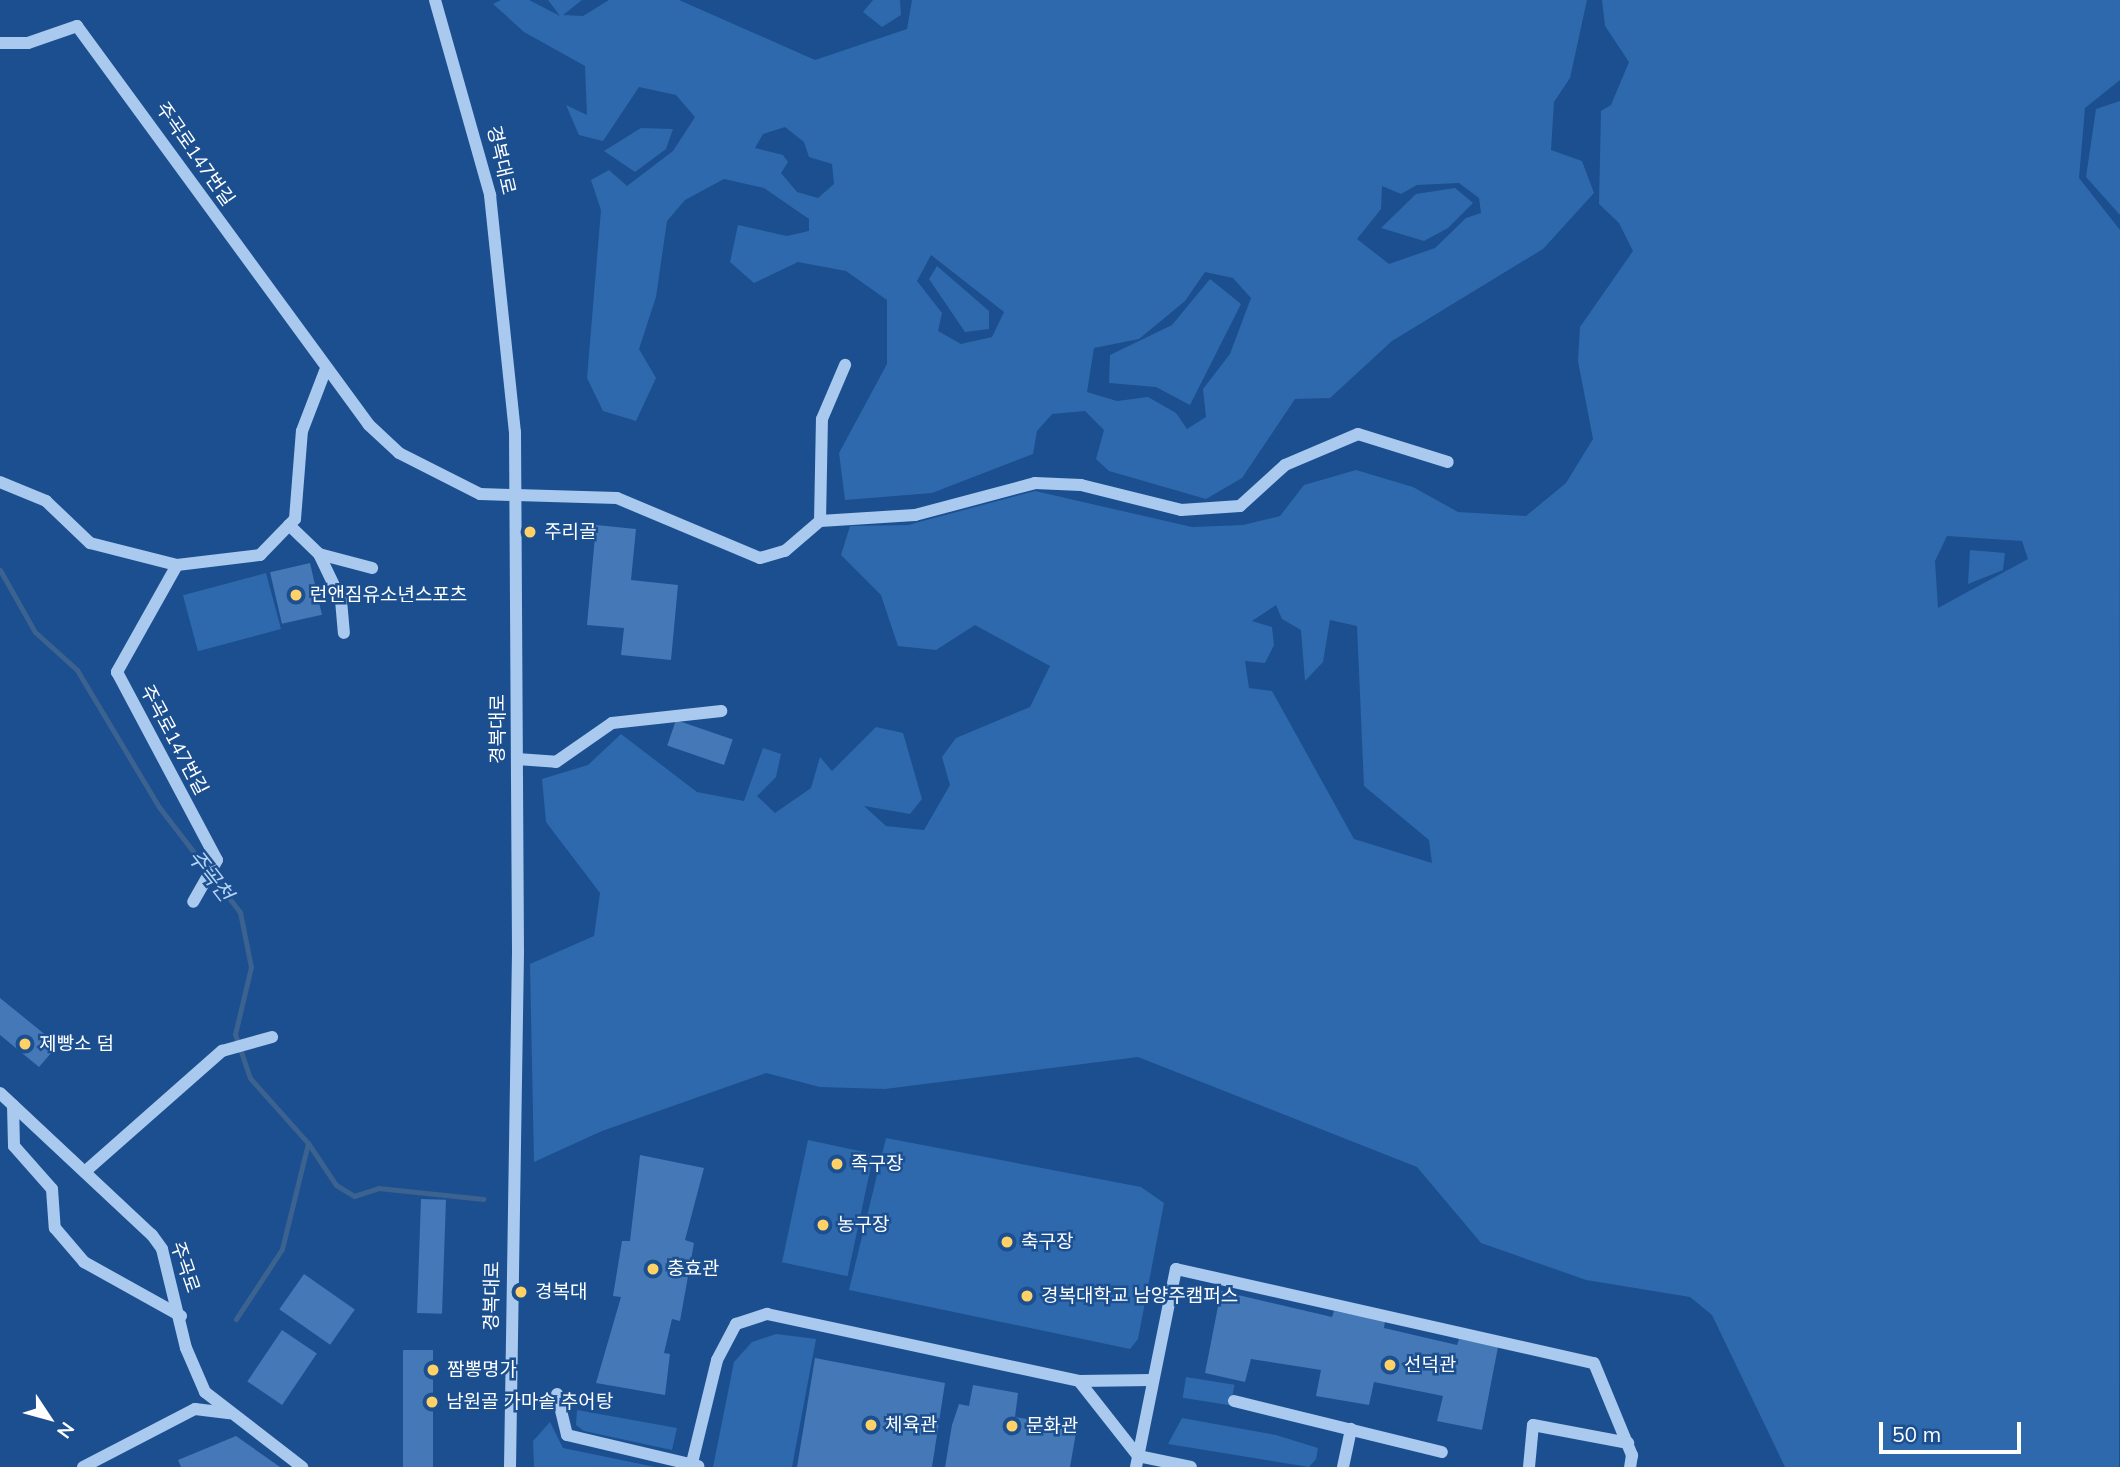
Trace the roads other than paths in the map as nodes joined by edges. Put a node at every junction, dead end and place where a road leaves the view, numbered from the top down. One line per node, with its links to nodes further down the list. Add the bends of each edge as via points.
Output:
1 (435, 0): 7 (street, 경복대로, via 492,207 504,291)
2 (0, 43): 4 (street, 주곡로147번길, via 28,43 77,26)
3 (845, 365): 8 (street, via 822,419)
4 (326, 370): 7 (street, 주곡로147번길, via 399,453 480,494); 9 (street, via 302,431 295,519)
5 (1448, 462): 8 (street, via 1358,434 1285,466 1240,506 1181,510 1081,485 1035,483 915,515)
6 (0, 482): 11 (street, via 46,501 90,543)
7 (516, 498): 8 (street, 주곡로147번길, via 617,498 760,558 785,551); 15 (street, 경복대로)
8 (820, 520)
9 (289, 526): 10 (street); 11 (street, via 260,555)
10 (319, 554): 12 (street); 13 (street, via 341,600)
11 (177, 565): 16 (street, 주곡로147번길, via 117,672 217,860)
12 (372, 568)
13 (345, 633)
14 (721, 711): 15 (street, via 612,723 556,762)
15 (517, 760): 34 (street, 경복대로)
16 (193, 902)
17 (272, 1037): 20 (street, via 253,1047 222,1051)
18 (0, 1093): 19 (street, 주곡로)
19 (13, 1105): 20 (street, 주곡로); 21 (street, via 14,1146 52,1189 55,1228 84,1262)
20 (88, 1169): 21 (street, 주곡로, via 162,1250)
21 (181, 1316): 26 (street, 주곡로, via 198,1380)
22 (1152, 1380): 23 (street); 28 (street, via 1176,1269 1594,1363); 30 (street)
23 (1079, 1381): 30 (street); 31 (street, via 767,1314 736,1324 717,1360)
24 (557, 1394): 31 (street, via 567,1435)
25 (1234, 1401): 27 (street)
26 (230, 1413): 32 (street, via 195,1409); 33 (street, 주곡로)
27 (1351, 1429): 29 (street); 36 (street)
28 (1628, 1443): 37 (street, via 1533,1425); 38 (street)
29 (1442, 1451)
30 (1137, 1462): 35 (street)
31 (694, 1466)
32 (83, 1467)
33 (302, 1467)
34 (510, 1467)
35 (1191, 1467)
36 (1343, 1467)
37 (1530, 1467)
38 (1630, 1467)

